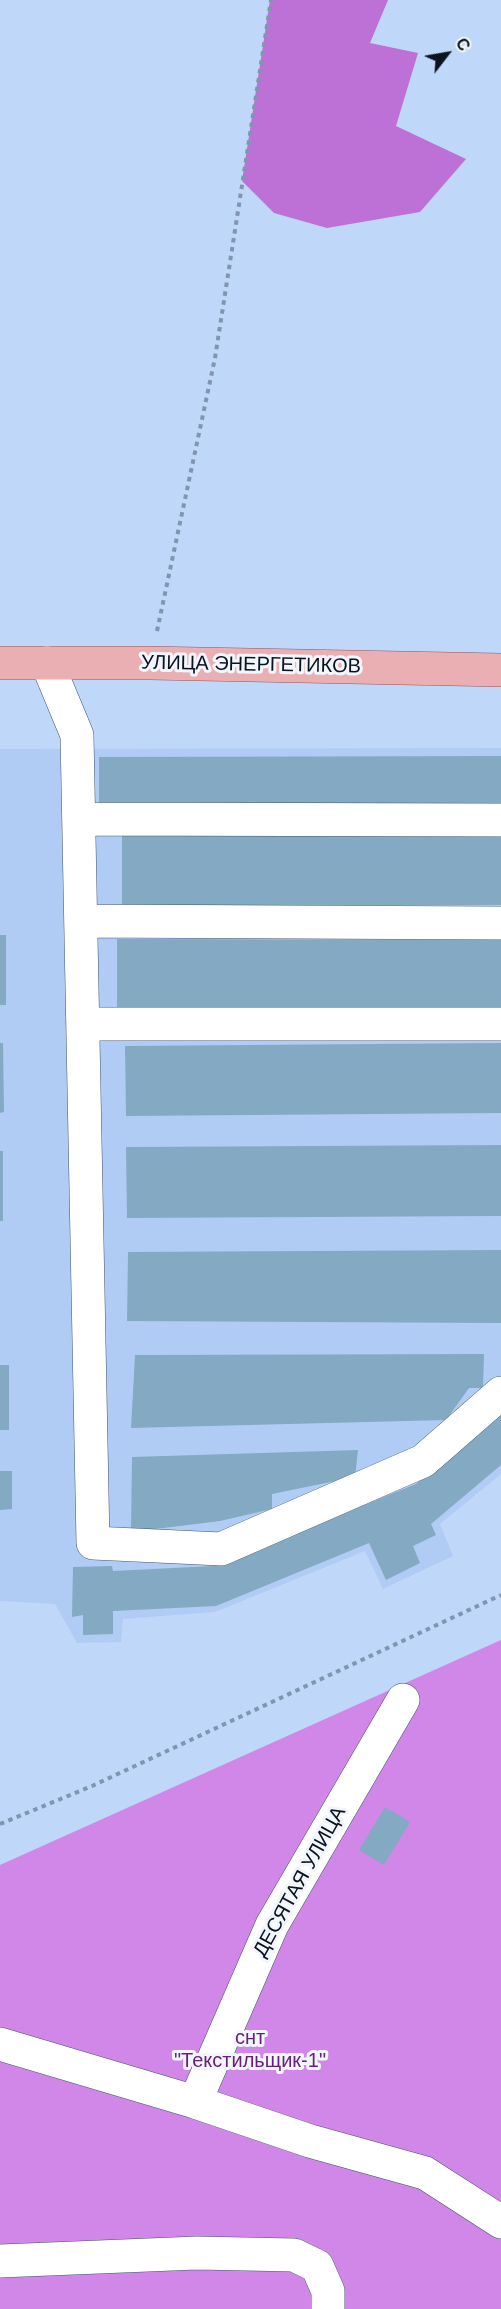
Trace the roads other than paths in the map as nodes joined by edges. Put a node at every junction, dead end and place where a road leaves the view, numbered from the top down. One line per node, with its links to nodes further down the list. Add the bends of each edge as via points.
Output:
1 (0, 663): 2 (main road, УЛИЦА ЭНЕРГЕТИКОВ)
2 (46, 663): 3 (main road, УЛИЦА ЭНЕРГЕТИКОВ); 4 (lane, via 77,735)
3 (501, 670)
4 (80, 819): 5 (lane); 6 (lane)
5 (501, 820)
6 (81, 921): 7 (lane); 8 (lane)
7 (501, 923)
8 (83, 1024): 9 (lane); 10 (lane, via 93,1543 221,1549 423,1461)
9 (501, 1024)
10 (501, 1393)
11 (403, 1700): 13 (lane, ДЕСЯТАЯ УЛИЦА, via 272,1924)
12 (0, 2044): 13 (lane)
13 (195, 2102): 14 (lane, via 310,2141 425,2173)
14 (501, 2222)
15 (0, 2262): 16 (lane, via 197,2253 294,2255 317,2266)
16 (328, 2300)

